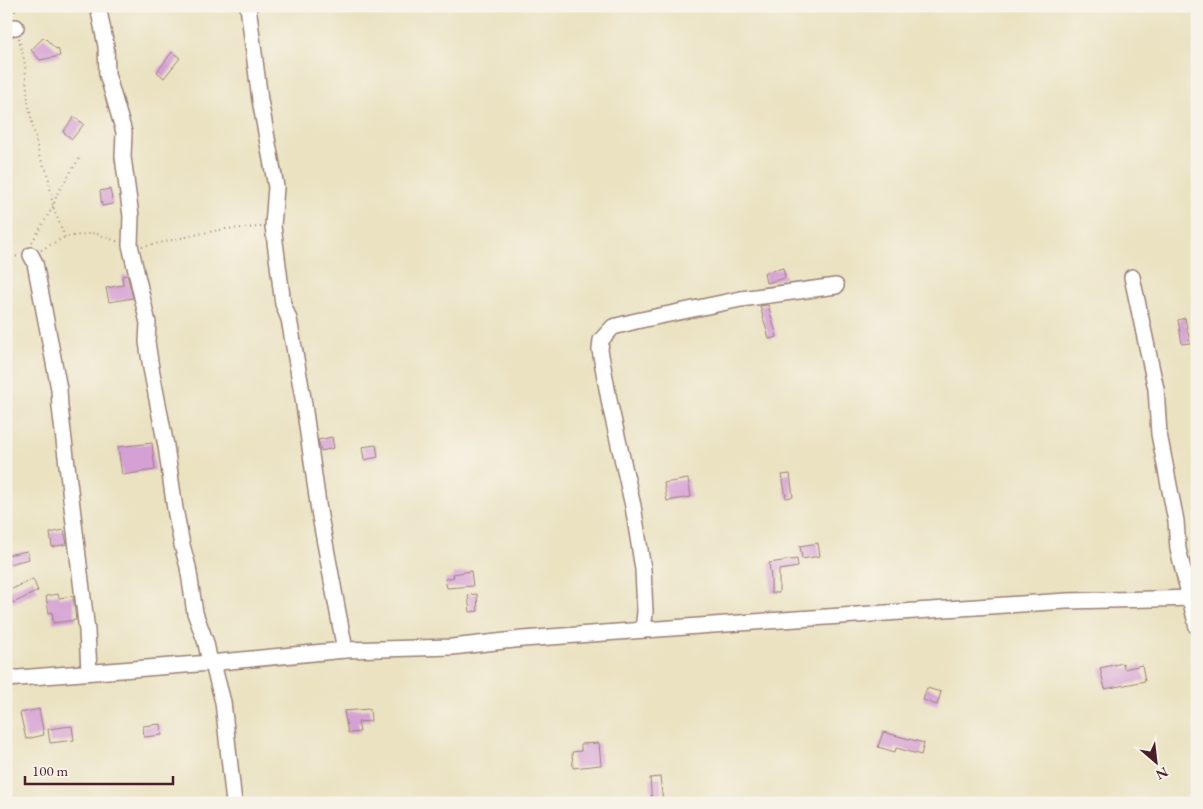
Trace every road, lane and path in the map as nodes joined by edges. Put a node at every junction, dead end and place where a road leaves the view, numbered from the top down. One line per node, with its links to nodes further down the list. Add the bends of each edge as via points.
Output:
1 (14, 6): 4 (path)
2 (98, 6): 15 (street, via 106,46 107,74 124,132 123,157 131,216 130,245 148,322 151,368 175,509 195,613)
3 (248, 6): 14 (street, via 260,100 276,187 273,226 283,304 289,319 318,511)
4 (11, 27): 6 (path, via 25,64 28,102 39,156 48,174)
5 (80, 157): 6 (path, via 57,194)
6 (53, 207): 7 (path); 8 (path, via 43,221)
7 (65, 237)
8 (30, 252): 16 (street, via 59,389)
9 (1132, 277): 11 (street, via 1156,389 1159,434 1176,521 1178,549 1187,588)
10 (836, 286): 13 (street, via 741,299 636,321 614,327 602,340 600,350 610,406 633,506 643,569)
11 (1194, 599): 12 (street); 13 (street, via 1066,601)
12 (1197, 627)
13 (643, 630): 14 (street, via 452,647)
14 (345, 650): 15 (street)
15 (210, 663): 16 (street); 18 (street, via 223,702)
16 (89, 672): 17 (street)
17 (6, 678)
18 (234, 803)

